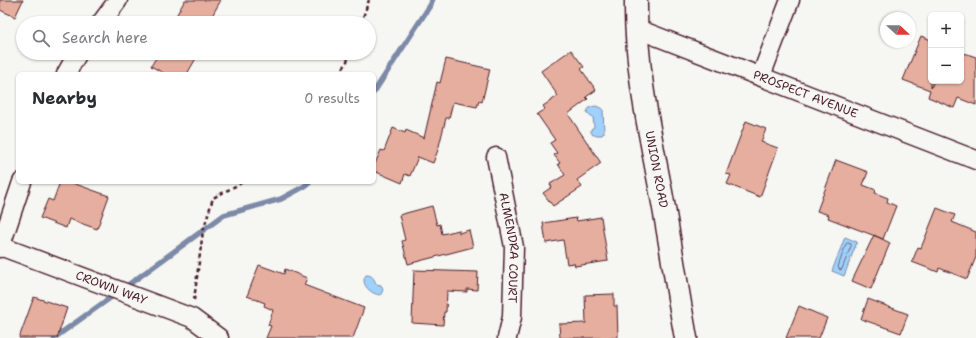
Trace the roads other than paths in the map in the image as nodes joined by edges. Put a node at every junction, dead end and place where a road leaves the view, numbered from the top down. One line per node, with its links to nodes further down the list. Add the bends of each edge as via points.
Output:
1 (118, 0): 4 (street)
2 (636, 0): 5 (main road, UNION ROAD)
3 (790, 0): 8 (street)
4 (106, 16)
5 (635, 28): 8 (street, PROSPECT AVENUE); 15 (main road, UNION ROAD, via 646,111)
6 (74, 60): 7 (street)
7 (67, 72)
8 (761, 76): 10 (street, PROSPECT AVENUE)
9 (496, 157): 14 (street, ALMENDRA COURT, via 514,247 512,317)
10 (976, 160)
11 (21, 184): 12 (street)
12 (0, 247): 13 (street, CROWN WAY, via 192,318)
13 (219, 338)
14 (507, 338)
15 (686, 338)

